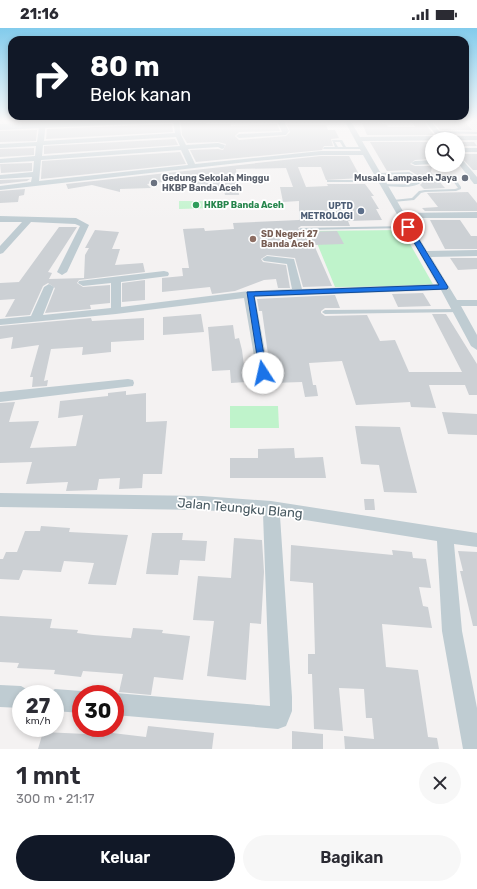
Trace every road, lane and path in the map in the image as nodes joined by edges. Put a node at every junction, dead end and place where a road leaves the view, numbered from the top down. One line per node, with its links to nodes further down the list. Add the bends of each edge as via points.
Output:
1 (39, 154): 6 (street)
2 (101, 154): 6 (street)
3 (185, 154): 11 (street)
4 (313, 154): 11 (street)
5 (367, 154): 17 (street)
6 (38, 158): 7 (street); 13 (street)
7 (0, 161)
8 (415, 162): 9 (street)
9 (425, 162)
10 (465, 165): 12 (street)
11 (192, 166): 21 (street)
12 (474, 173): 20 (street)
13 (36, 174): 15 (street); 21 (street)
14 (451, 175): 23 (lane, via 460,188 425,191 412,199)
15 (0, 177)
16 (417, 177): 17 (lane, via 409,173)
17 (381, 180): 18 (lane); 19 (lane, via 412,184); 23 (street)
18 (328, 181)
19 (421, 181)
20 (477, 182)
21 (35, 184): 22 (street)
22 (0, 188)
23 (393, 201): 25 (street)
24 (477, 215): 25 (street)
25 (401, 216): 28 (street)
26 (0, 219): 27 (street)
27 (29, 220): 30 (street); 34 (street, via 76,221 85,225)
28 (408, 227): 29 (lane); 32 (street)
29 (301, 229)
30 (0, 252)
31 (477, 253): 32 (street)
32 (424, 254): 39 (street)
33 (267, 259): 40 (street, via 291,261)
34 (62, 272)
35 (164, 274): 36 (street)
36 (116, 280): 37 (street); 44 (street)
37 (83, 283)
38 (49, 287): 46 (street)
39 (444, 287): 40 (street); 43 (street)
40 (298, 292): 41 (street)
41 (250, 294): 44 (street); 49 (street)
42 (477, 303): 43 (street)
43 (456, 307): 45 (lane); 48 (street)
44 (116, 311): 46 (street)
45 (325, 312)
46 (36, 318): 47 (street)
47 (0, 322)
48 (477, 346)
49 (263, 373)
50 (128, 384): 51 (street)
51 (0, 397)
52 (0, 500): 53 (street, Jalan Teungku Blang, via 202,503)
53 (271, 508): 54 (street, Jalan Teungku Blang); 58 (street, via 281,697 278,718)
54 (445, 535): 55 (street, Jalan Teungku Blang); 59 (street, via 452,632)
55 (477, 540)
56 (0, 696): 57 (street)
57 (12, 697)
58 (124, 705)
59 (474, 749)

